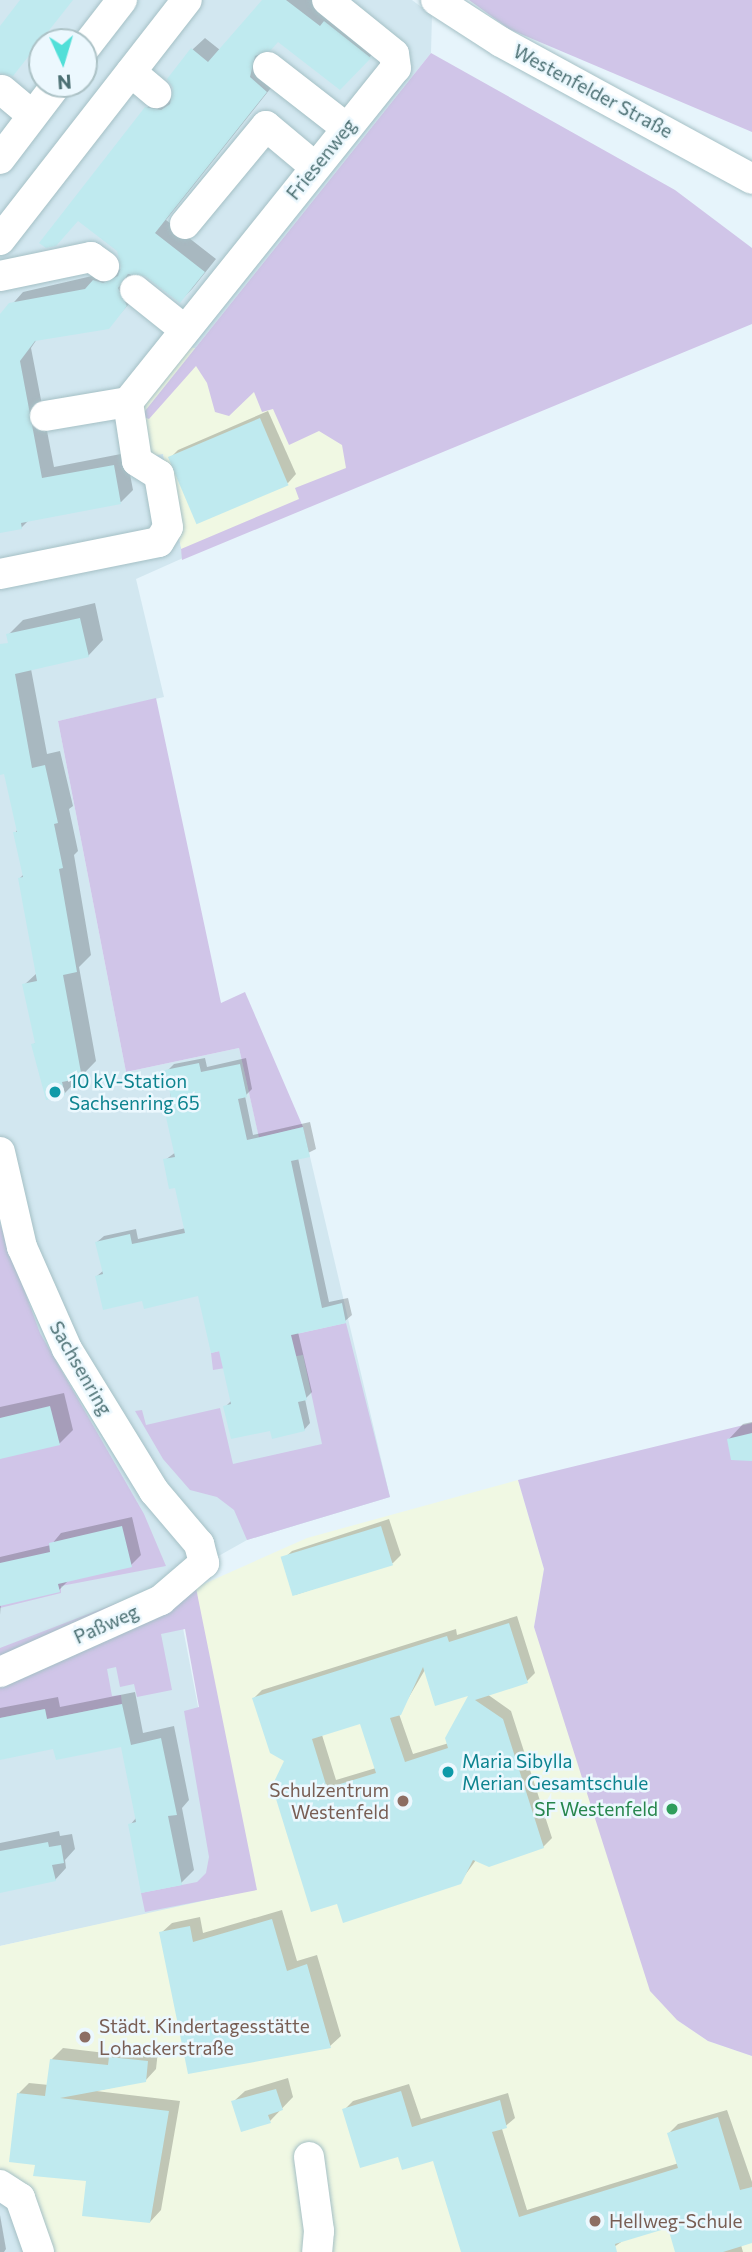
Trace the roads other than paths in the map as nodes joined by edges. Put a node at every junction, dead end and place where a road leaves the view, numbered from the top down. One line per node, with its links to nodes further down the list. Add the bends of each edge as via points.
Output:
1 (122, 0): 5 (street)
2 (187, 0): 7 (street)
3 (327, 0): 12 (street, Friesenweg, via 394,54 396,68)
4 (436, 0): 15 (street, Westenfelder Straße, via 500,42)
5 (98, 31)
6 (268, 67): 12 (street)
7 (131, 72): 9 (street); 17 (street)
8 (2, 90): 11 (street)
9 (156, 93)
10 (46, 98): 11 (street)
11 (32, 115): 13 (street)
12 (345, 127): 14 (street, Friesenweg)
13 (0, 159)
14 (314, 166): 16 (street, via 266,126); 21 (street, Friesenweg)
15 (752, 179)
16 (185, 224)
17 (0, 240)
18 (104, 267): 19 (street, via 91,257)
19 (0, 276)
20 (135, 289): 21 (street)
21 (185, 330): 22 (street, Friesenweg)
22 (128, 402): 23 (street); 24 (street, via 137,461 159,475 168,527 159,542)
23 (46, 416)
24 (0, 575)
25 (0, 1152): 26 (street, Sachsenring, via 22,1247 67,1349 154,1491)
26 (202, 1554): 27 (street, Paßweg, via 161,1600)
27 (0, 1672)
28 (309, 2157): 31 (street, via 319,2231)
29 (0, 2185): 30 (street, via 20,2198)
30 (39, 2252)
31 (317, 2252)

